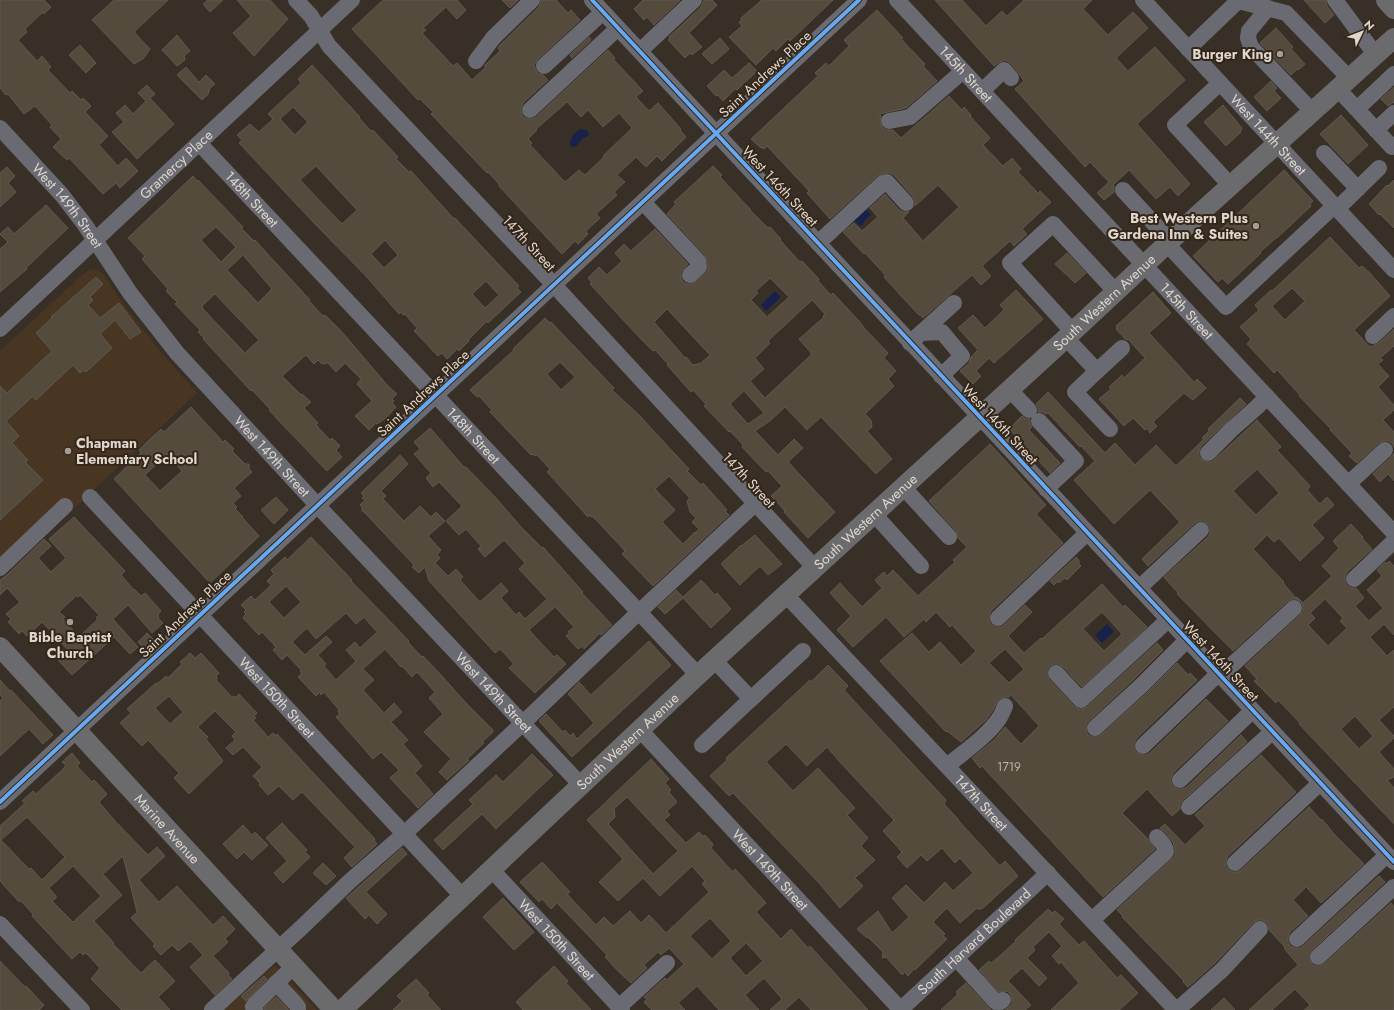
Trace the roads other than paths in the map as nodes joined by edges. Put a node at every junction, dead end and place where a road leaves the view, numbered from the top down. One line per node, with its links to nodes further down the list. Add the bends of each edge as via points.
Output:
1 (296, 0): 15 (street, 147th Street)
2 (352, 0): 15 (street, Gramercy Place)
3 (532, 0): 20 (street, via 493,38)
4 (592, 0): 13 (street, West 146th Street)
5 (694, 0): 18 (street)
6 (859, 0): 35 (street, Saint Andrews Place)
7 (897, 0): 22 (street, 145th Street)
8 (1143, 0): 17 (street, West 144th Street)
9 (1335, 0): 19 (street)
10 (1386, 0): 12 (main road)
11 (1268, 8): 17 (street, via 1238,1); 26 (street, via 1286,13); 30 (street, via 1249,31 1251,47)
12 (1394, 9)
13 (603, 12): 14 (street, West 146th Street); 21 (street)
14 (618, 28): 18 (street, West 146th Street); 29 (street)
15 (320, 31): 36 (street, Gramercy Place); 53 (street, 147th Street, via 329,46)
16 (1394, 38): 19 (main road, South Western Avenue)
17 (1188, 49): 25 (street, West 144th Street)
18 (640, 52): 35 (street, West 146th Street)
19 (1375, 54): 26 (main road, South Western Avenue)
20 (476, 61)
21 (544, 66)
22 (963, 70): 27 (street, 145th Street); 32 (street, via 910,117)
23 (1394, 74): 28 (street)
24 (1011, 78): 27 (street, via 1004,70)
25 (1220, 83): 37 (street, West 144th Street); 41 (street, via 1175,125)
26 (1343, 83): 28 (street); 30 (main road, South Western Avenue)
27 (982, 91): 50 (street, 145th Street)
28 (1357, 109): 34 (street)
29 (530, 110)
30 (1312, 111): 37 (main road, South Western Avenue)
31 (1394, 112): 34 (street)
32 (889, 121)
33 (0, 128): 47 (street, West 149th Street, via 62,195)
34 (1376, 130): 38 (street, via 1392,147)
35 (717, 134): 44 (street, Saint Andrews Place); 49 (street, West 146th Street)
36 (200, 143): 47 (street, Gramercy Place); 65 (street, 148th Street)
37 (1276, 143): 41 (main road, South Western Avenue); 46 (street, West 144th Street)
38 (1394, 145)
39 (1324, 153): 42 (street)
40 (1379, 168): 42 (street)
41 (1230, 185): 48 (main road, South Western Avenue)
42 (1358, 189): 46 (street)
43 (1123, 190): 48 (street)
44 (643, 202): 52 (street, via 698,260 699,266); 53 (street, Saint Andrews Place)
45 (906, 203): 49 (street, via 887,182 883,183)
46 (1335, 207): 48 (street, via 1226,307); 51 (street, West 144th Street)
47 (95, 241): 57 (street, Gramercy Place); 76 (street, West 149th Street, via 130,293 177,353)
48 (1169, 242): 50 (main road, South Western Avenue)
49 (818, 243): 60 (street, West 146th Street)
50 (1144, 265): 54 (main road, South Western Avenue); 66 (street, 145th Street)
51 (1394, 270)
52 (690, 275)
53 (554, 285): 65 (street, Saint Andrews Place); 75 (street, 147th Street)
54 (1116, 292): 58 (main road, South Western Avenue); 58 (street, via 1053,224 1010,263)
55 (954, 303): 60 (street)
56 (1394, 316): 59 (street)
57 (0, 329)
58 (1069, 335): 62 (street); 64 (main road, South Western Avenue)
59 (1372, 336)
60 (916, 338): 63 (street, West 146th Street); 63 (street, via 942,332 962,356)
61 (1122, 348): 62 (street)
62 (1097, 371): 68 (street, via 1075,392)
63 (941, 376): 67 (street, West 146th Street)
64 (1009, 389): 67 (main road, South Western Avenue); 73 (street, via 1076,461)
65 (437, 396): 76 (street, Saint Andrews Place); 91 (street, 148th Street)
66 (1267, 396): 70 (street); 71 (street, 145th Street)
67 (979, 417): 72 (main road, South Western Avenue); 73 (street, West 146th Street)
68 (1110, 429)
69 (1385, 450): 71 (street)
70 (1208, 453)
71 (1348, 484): 81 (street, 145th Street)
72 (903, 487): 78 (main road, South Western Avenue); 82 (street)
73 (1046, 489): 80 (street, West 146th Street)
74 (90, 497): 92 (street, West 150th Street)
75 (756, 503): 86 (street, 147th Street); 91 (street)
76 (317, 505): 92 (street, Saint Andrews Place); 105 (street, West 149th Street)
77 (65, 506): 85 (street)
78 (874, 514): 84 (street); 86 (main road, South Western Avenue)
79 (1200, 530): 88 (street)
80 (1087, 533): 88 (street, West 146th Street); 93 (street)
81 (1394, 533)
82 (949, 537)
83 (1394, 541): 87 (street)
84 (921, 566)
85 (0, 568)
86 (815, 568): 89 (main road, South Western Avenue)
87 (1354, 579)
88 (1139, 588): 94 (street, West 146th Street)
89 (786, 595): 98 (main road, South Western Avenue); 112 (street, 147th Street)
90 (1294, 608): 101 (street)
91 (639, 612): 100 (street, 148th Street); 105 (street)
92 (201, 615): 107 (street, Saint Andrews Place); 118 (street, West 150th Street)
93 (998, 618)
94 (1168, 620): 95 (street, West 146th Street); 99 (street, via 1081,700)
95 (1187, 640): 101 (street, West 146th Street); 106 (street)
96 (0, 647): 107 (main road, Marine Avenue)
97 (803, 651): 102 (street)
98 (714, 660): 100 (main road, South Western Avenue); 102 (street)
99 (1056, 673)
100 (698, 675): 108 (main road, South Western Avenue)
101 (1219, 675): 104 (street, West 146th Street); 111 (street)
102 (751, 700): 110 (street)
103 (1005, 706): 112 (street, via 999,719 972,747)
104 (1252, 711): 109 (street, West 146th Street); 113 (street)
105 (523, 723): 115 (street, West 149th Street); 118 (street)
106 (1095, 728)
107 (77, 730): 116 (street, Saint Andrews Place); 130 (main road, Marine Avenue)
108 (640, 730): 115 (main road, South Western Avenue); 146 (street, West 149th Street)
109 (1272, 732): 114 (street, West 146th Street); 117 (street)
110 (702, 745)
111 (1143, 746)
112 (947, 766): 123 (street, 147th Street)
113 (1180, 780)
114 (1320, 783): 120 (street, West 146th Street); 121 (street)
115 (581, 785): 122 (main road, South Western Avenue)
116 (0, 802)
117 (1189, 807)
118 (404, 834): 125 (street, West 150th Street); 130 (street)
119 (1157, 837): 126 (street, via 1166,848 1166,852)
120 (1390, 858): 129 (street)
121 (1235, 863)
122 (492, 870): 125 (main road, South Western Avenue); 140 (street, West 150th Street)
123 (1048, 873): 126 (street, 147th Street); 132 (street, South Harvard Boulevard)
124 (1394, 887): 131 (street)
125 (463, 897): 145 (main road, South Western Avenue)
126 (1092, 920): 138 (street, 147th Street)
127 (0, 924): 141 (street)
128 (1260, 929): 138 (street, via 1222,970)
129 (1297, 939)
130 (278, 948): 134 (main road, Marine Avenue); 136 (street)
131 (1318, 957)
132 (956, 958): 137 (street, via 996,1002); 146 (street, South Harvard Boulevard)
133 (667, 963): 140 (street)
134 (294, 966): 135 (street); 144 (main road, Marine Avenue)
135 (276, 983): 139 (street, via 255,1004); 143 (street, via 295,1003)
136 (232, 991): 139 (street); 142 (street)
137 (1003, 1000)
138 (1170, 1008)
139 (254, 1009)
140 (620, 1009)
141 (82, 1010)
142 (212, 1010)
143 (298, 1010)
144 (334, 1010)
145 (342, 1010)
146 (900, 1010)

